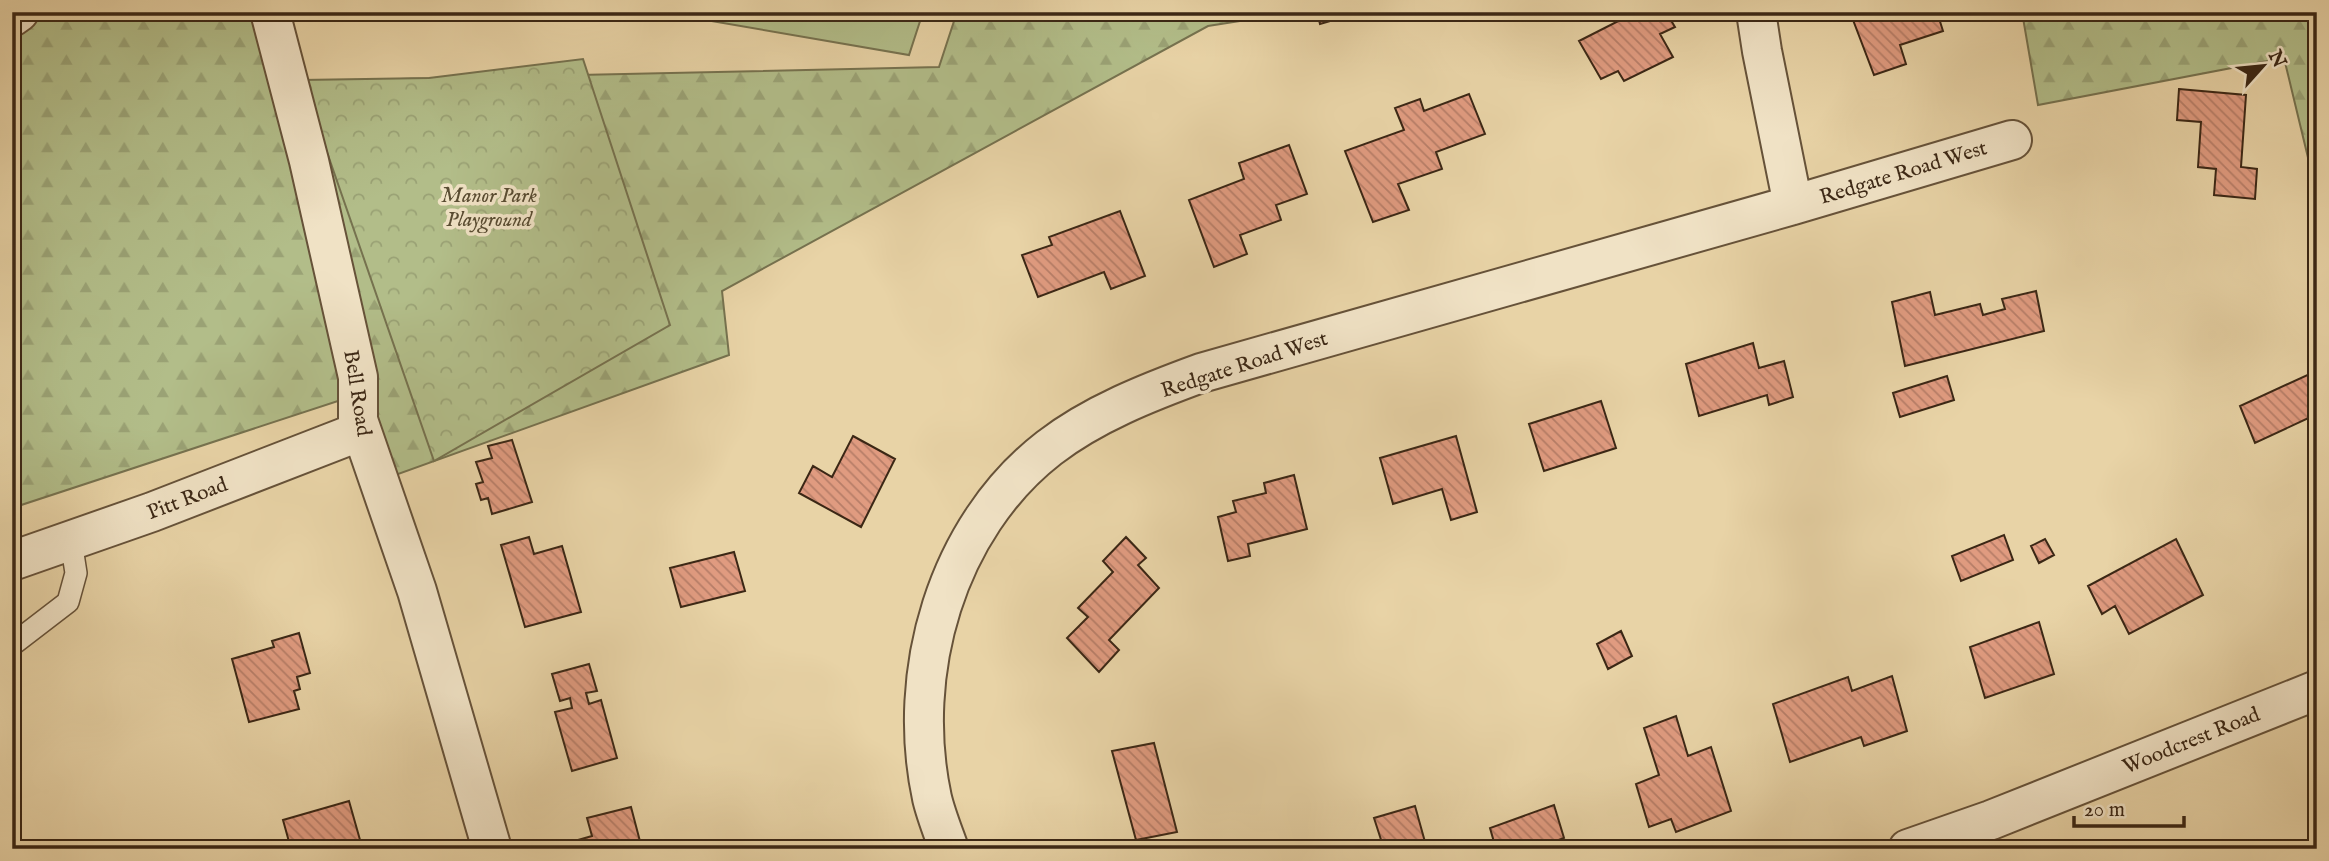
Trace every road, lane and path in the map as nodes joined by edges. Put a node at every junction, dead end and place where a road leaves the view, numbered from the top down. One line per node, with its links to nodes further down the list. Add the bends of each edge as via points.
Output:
1 (19, 12): 4 (street)
2 (270, 12): 7 (street, Bell Road, via 358,377)
3 (1756, 12): 6 (street, Redgate Road West)
4 (12, 17)
5 (2012, 140): 6 (street, Redgate Road West)
6 (1793, 205): 13 (street, Redgate Road West, via 1201,373 1080,426 1047,449 1009,485 978,526 951,576 934,629 925,700 925,754 932,799)
7 (361, 431): 8 (street, Pitt Road); 12 (street, Bell Road, via 417,592)
8 (71, 541): 9 (street, Pitt Road); 10 (lane, via 76,573 68,602)
9 (12, 561)
10 (12, 645)
11 (2317, 690): 14 (street, Woodcrest Road)
12 (492, 849)
13 (949, 849)
14 (1908, 849)

